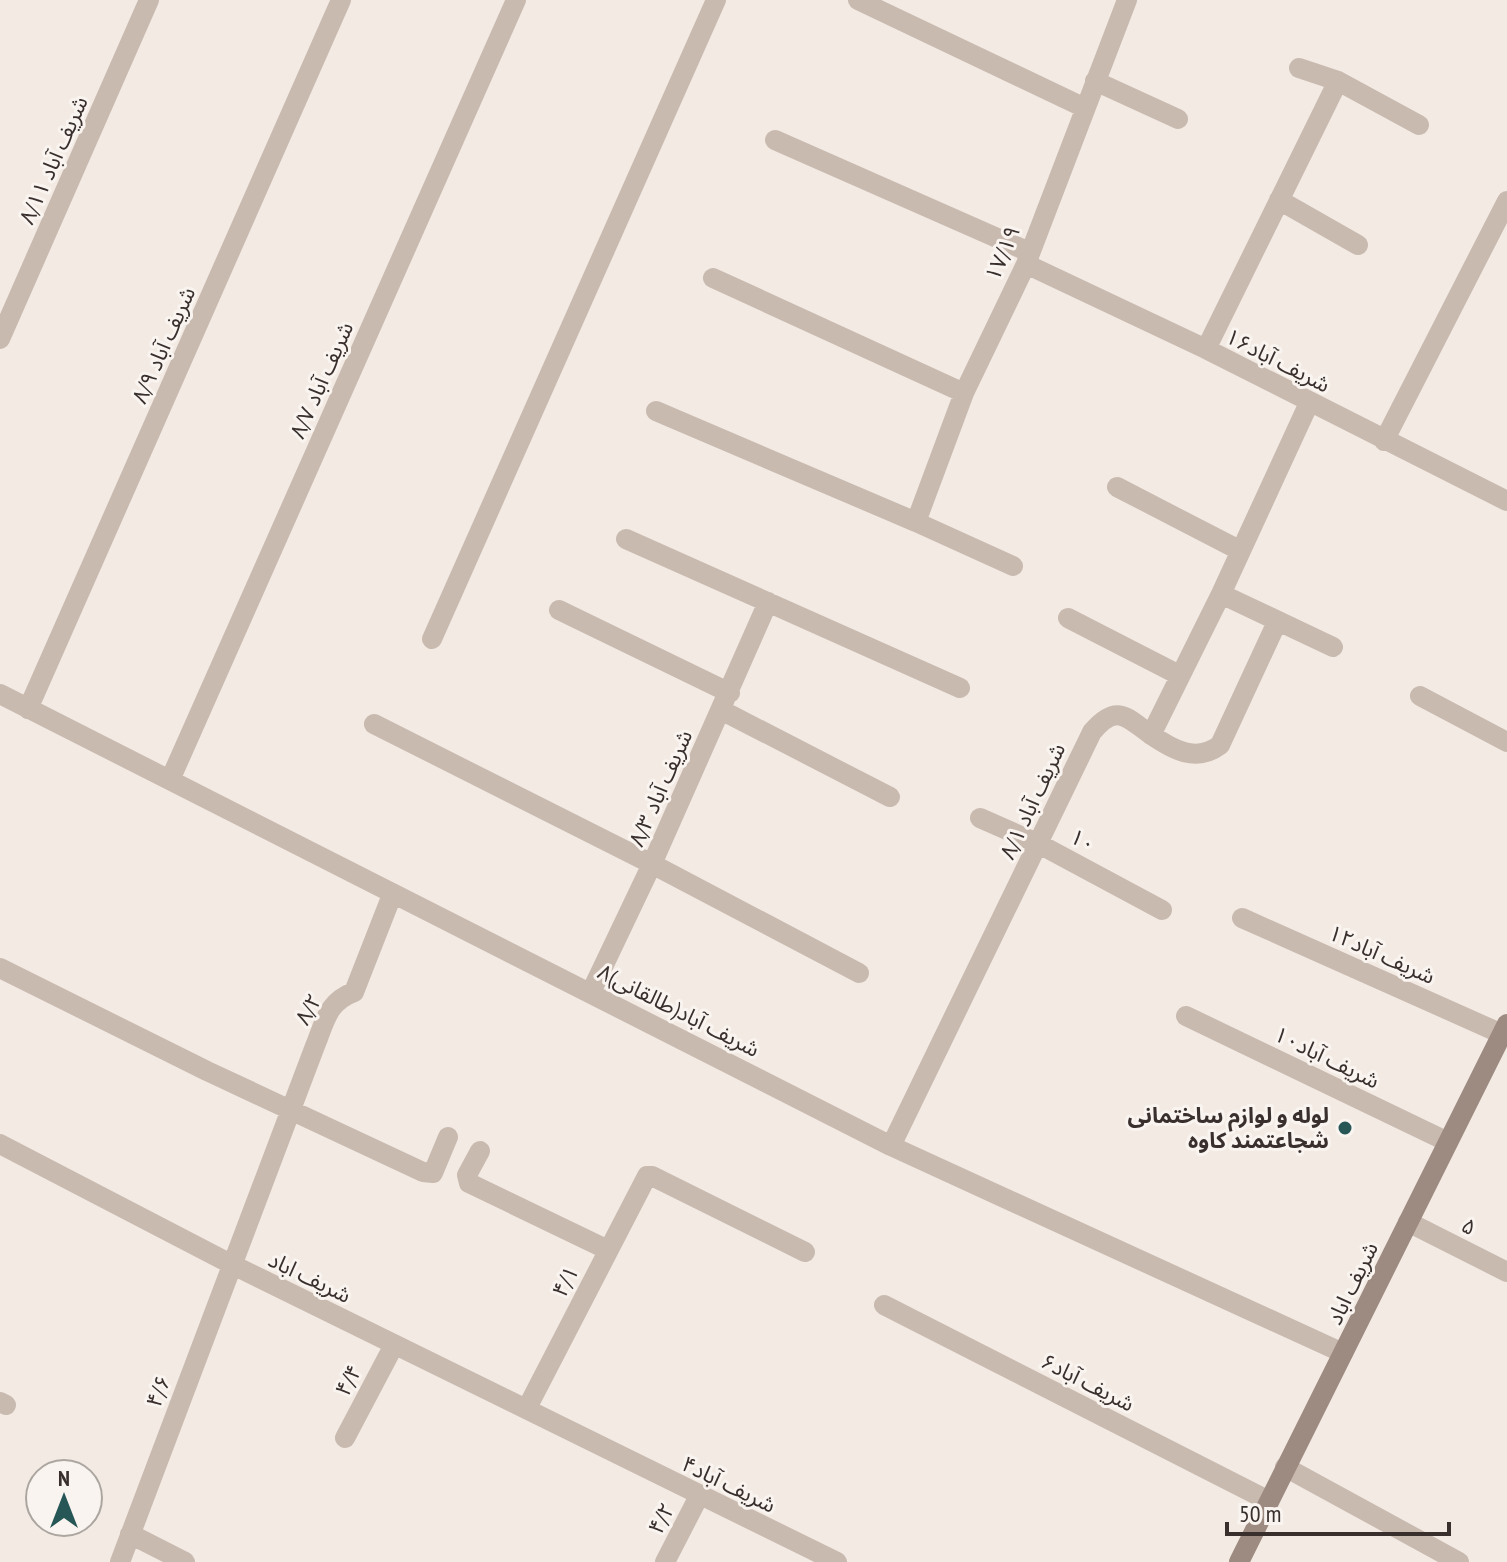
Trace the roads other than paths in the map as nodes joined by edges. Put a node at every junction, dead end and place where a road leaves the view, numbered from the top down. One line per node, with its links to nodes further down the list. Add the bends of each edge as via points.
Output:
1 (149, 0): 19 (street, شریف آباد ۸/۱۱)
2 (341, 0): 43 (street, شریف آباد ۸/۹)
3 (516, 0): 47 (street, شریف آباد ۸/۷)
4 (716, 0): 36 (street)
5 (858, 0): 10 (street)
6 (1127, 0): 8 (street, ۱۷/۱۹)
7 (1299, 68): 9 (street)
8 (1095, 81): 10 (street, ۱۷/۱۹); 11 (street)
9 (1338, 81): 12 (street); 14 (street)
10 (1085, 108): 17 (street, ۱۷/۱۹)
11 (1178, 119)
12 (1419, 125)
13 (775, 140): 17 (street, شریف آباد۱۶)
14 (1279, 200): 16 (street); 20 (street)
15 (1507, 201): 24 (street)
16 (1358, 245)
17 (1028, 258): 20 (street, شریف آباد۱۶); 21 (street, ۱۷/۱۹)
18 (713, 278): 21 (street)
19 (0, 339)
20 (1206, 349): 22 (street, شریف آباد۱۶)
21 (964, 393): 27 (street, ۱۷/۱۹)
22 (1309, 403): 24 (street, شریف آباد۱۶); 29 (street)
23 (656, 411): 27 (street)
24 (1384, 441): 26 (street, شریف آباد۱۶)
25 (1117, 487): 29 (street)
26 (1507, 501)
27 (916, 522): 30 (street)
28 (626, 539): 32 (street)
29 (1239, 550): 31 (street)
30 (1013, 566)
31 (1221, 594): 35 (street); 38 (street)
32 (768, 602): 39 (street); 42 (street, شریف آباد ۸/۳)
33 (559, 610): 42 (street)
34 (1068, 618): 38 (street)
35 (1277, 622): 37 (street); 45 (street, شریف آباد ۸/۱, via 1220,745 1207,754 1191,755)
36 (432, 639)
37 (1333, 647)
38 (1179, 675): 45 (street)
39 (960, 688)
40 (0, 694): 43 (street, ۸شریف آباد(طالقانی))
41 (1420, 696): 46 (street)
42 (726, 702): 48 (street); 51 (street, شریف آباد ۸/۳)
43 (28, 709): 47 (street, ۸شریف آباد(طالقانی))
44 (374, 724): 51 (street)
45 (1151, 735): 50 (street, شریف آباد ۸/۱, via 1128,716 1101,721)
46 (1507, 742)
47 (170, 780): 52 (street, ۸شریف آباد(طالقانی))
48 (890, 797)
49 (980, 818): 50 (street, ۱۰)
50 (1039, 844): 53 (street, ۱۰); 64 (street, شریف آباد ۸/۱)
51 (652, 864): 56 (street); 57 (street, شریف آباد ۸/۳)
52 (392, 895): 57 (street, ۸شریف آباد(طالقانی)); 60 (street, ۸/۲, via 354,992 332,1006)
53 (1162, 910)
54 (1242, 918): 59 (street, شریف آباد۱۲)
55 (0, 968): 60 (street)
56 (859, 973)
57 (591, 992): 64 (street, ۸شریف آباد(طالقانی))
58 (1186, 1016): 62 (street, شریف آباد۱۰)
59 (1504, 1029): 62 (main road, شریف اباد)
60 (291, 1109): 61 (street, via 423,1172 433,1173); 69 (street, ۸/۲)
61 (448, 1137)
62 (1448, 1142): 66 (main road, شریف اباد)
63 (0, 1144): 69 (street, شریف اباد)
64 (891, 1146): 73 (street, ۸شریف آباد(طالقانی))
65 (480, 1151): 67 (street, via 467,1175 469,1183)
66 (1408, 1222): 70 (street, ۵); 73 (main road, شریف اباد)
67 (608, 1250): 68 (street, ۴/۱, via 647,1176 652,1176); 74 (street, ۴/۱)
68 (805, 1252)
69 (231, 1264): 72 (street, شریف اباد); 80 (street, ۴/۶)
70 (1507, 1272)
71 (884, 1305): 79 (street, شریف آباد۶)
72 (394, 1345): 74 (street, شریف اباد); 75 (street, ۴/۴)
73 (1343, 1353): 77 (main road, شریف اباد)
74 (527, 1408): 76 (street, شریف اباد)
75 (345, 1438)
76 (602, 1448): 78 (street, ۴شریف آباد)
77 (1285, 1467): 79 (main road, شریف اباد); 86 (street)
78 (699, 1496): 83 (street, ۴/۲); 84 (street, ۴شریف آباد)
79 (1269, 1501): 85 (main road, شریف اباد)
80 (130, 1534): 81 (street, ۴/۶); 82 (street)
81 (120, 1562)
82 (185, 1562)
83 (665, 1562)
84 (837, 1562)
85 (1239, 1562)
86 (1459, 1562)

